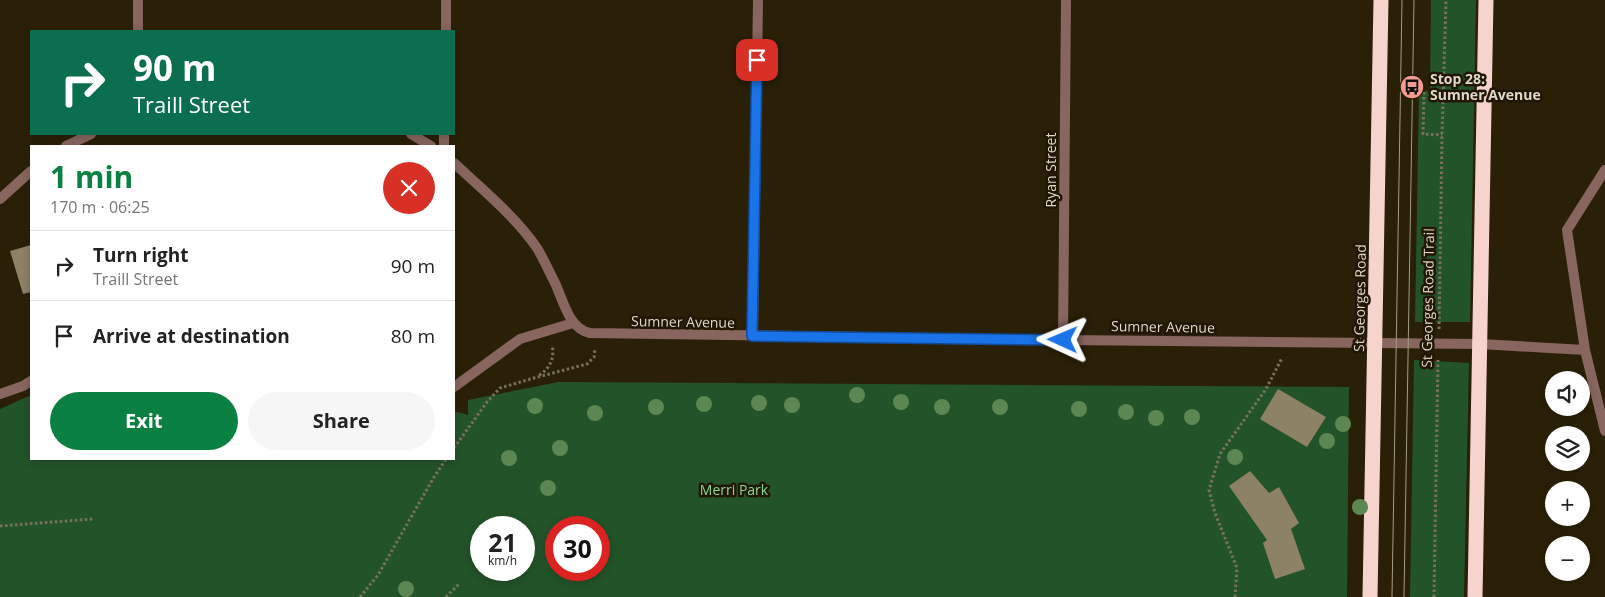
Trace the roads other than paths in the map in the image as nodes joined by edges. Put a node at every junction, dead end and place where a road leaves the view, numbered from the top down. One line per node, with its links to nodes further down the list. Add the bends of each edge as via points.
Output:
1 (138, 0): 7 (street)
2 (446, 0): 8 (street)
3 (758, 0): 18 (street)
4 (1066, 0): 19 (street, Ryan Street)
5 (1381, 0): 20 (highway, St Georges Road)
6 (1486, 0): 21 (highway)
7 (138, 30)
8 (446, 30)
9 (89, 135): 11 (street)
10 (413, 135): 12 (street)
11 (68, 145)
12 (429, 145)
13 (455, 164): 17 (street, via 506,212 536,248)
14 (1605, 170): 22 (street, via 1567,230)
15 (30, 172): 16 (street)
16 (0, 199)
17 (573, 323): 18 (street, Sumner Avenue, via 581,331 596,334); 24 (street, via 520,339)
18 (752, 336): 19 (street, Sumner Avenue)
19 (1063, 340): 20 (street, Sumner Avenue)
20 (1376, 342): 21 (street, Sumner Avenue); 27 (highway, St Georges Road)
21 (1480, 344): 22 (street, Sumner Avenue); 28 (highway)
22 (1585, 350): 26 (street)
23 (30, 382): 25 (street)
24 (455, 386)
25 (0, 394)
26 (1605, 431)
27 (1370, 597)
28 (1475, 597)

